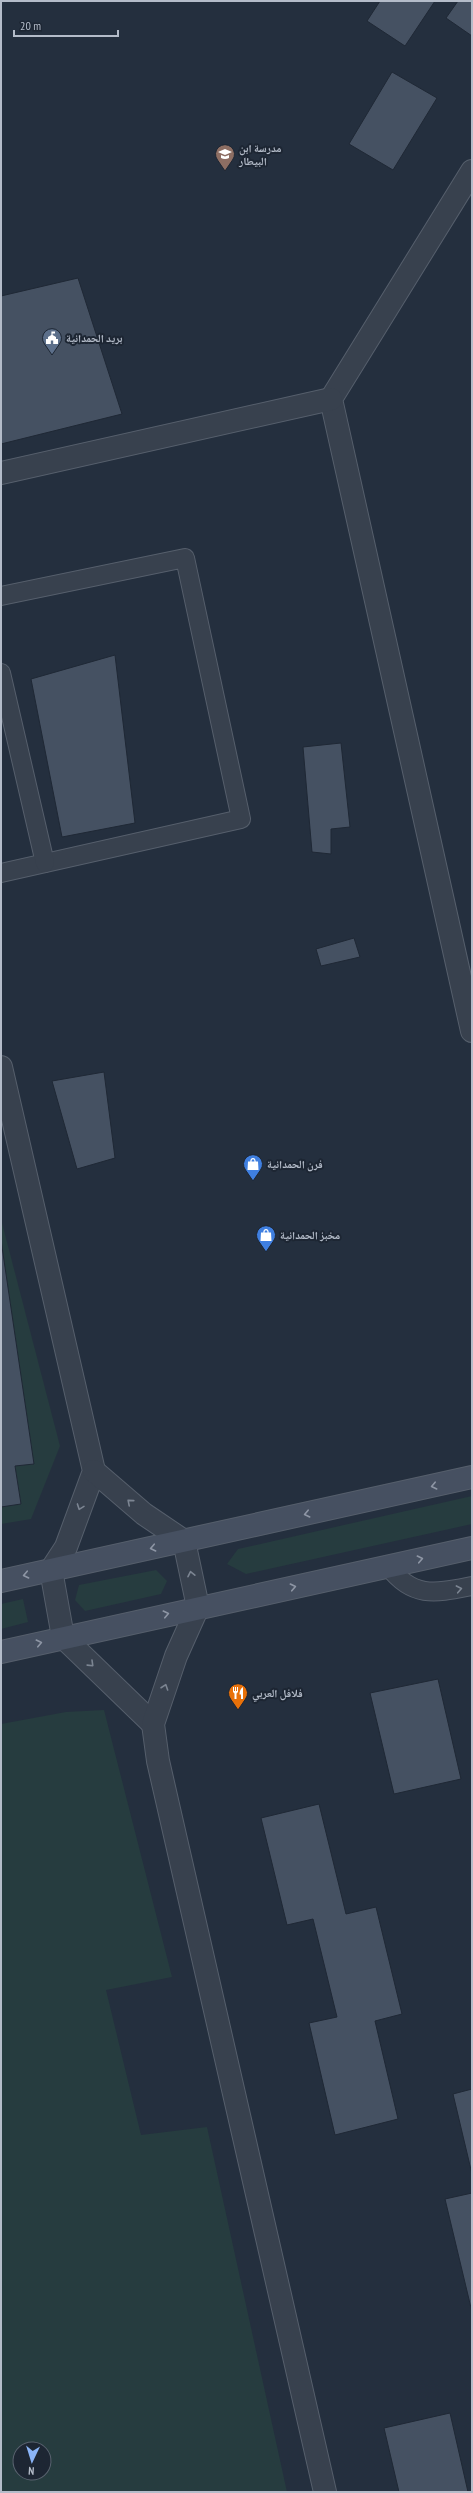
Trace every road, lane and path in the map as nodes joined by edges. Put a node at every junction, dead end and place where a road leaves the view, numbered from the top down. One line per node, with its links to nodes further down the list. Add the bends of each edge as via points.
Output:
1 (472, 170): 2 (street)
2 (331, 399): 3 (street); 8 (street)
3 (1, 473)
4 (1, 596): 6 (lane, via 186,558 241,819)
5 (1, 673): 6 (lane)
6 (45, 863): 7 (lane)
7 (1, 873)
8 (472, 1031)
9 (1, 1067): 10 (street)
10 (94, 1471): 12 (street, one-way to 10, via 144,1514); 15 (street, one-way to 15, via 66,1547)
11 (472, 1477): 12 (main road, one-way to 12)
12 (184, 1541): 15 (main road, one-way to 15); 18 (street, one-way to 12)
13 (472, 1548): 14 (main road, one-way to 13)
14 (388, 1566): 17 (lane, one-way to 17, via 396,1577 423,1592 439,1593); 18 (main road, one-way to 14)
15 (51, 1570): 16 (main road, one-way to 16); 19 (street)
16 (1, 1581)
17 (472, 1586)
18 (198, 1607): 19 (main road, one-way to 18); 21 (street, one-way to 18, via 176,1656)
19 (63, 1637): 20 (main road, one-way to 19); 21 (street, one-way to 21)
20 (1, 1652)
21 (152, 1724): 22 (street, via 160,1769)
22 (325, 2492)

